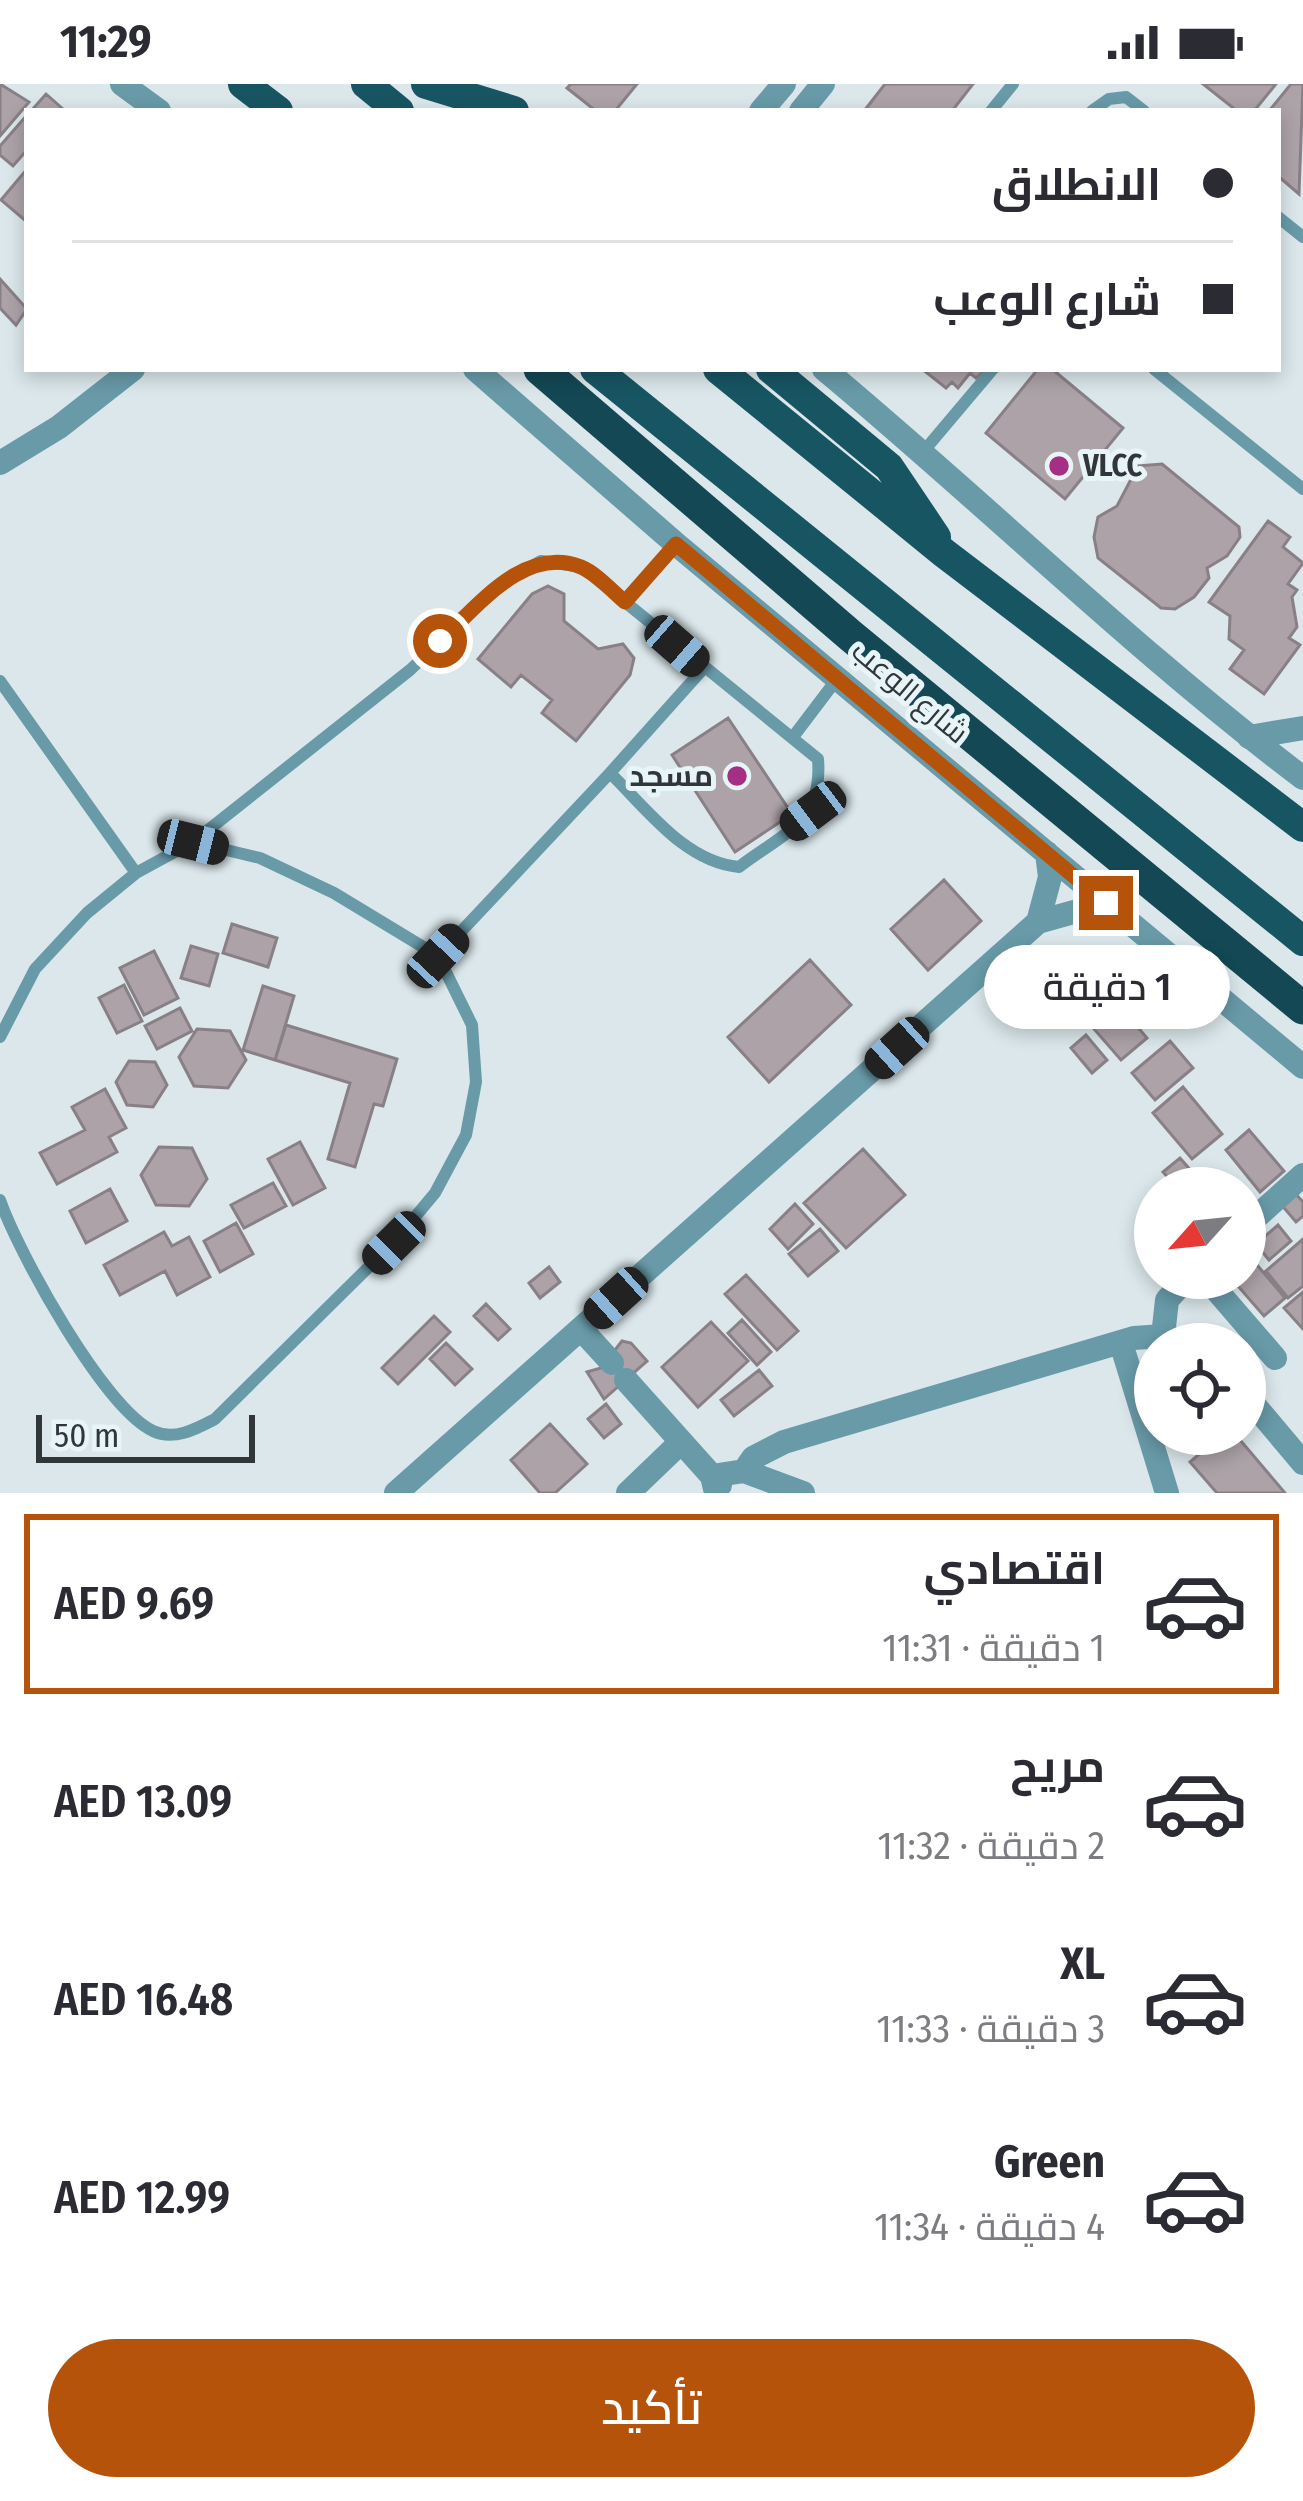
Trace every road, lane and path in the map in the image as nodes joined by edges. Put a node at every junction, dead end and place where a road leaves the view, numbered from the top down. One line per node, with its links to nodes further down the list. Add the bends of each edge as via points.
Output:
1 (122, 84): 9 (street)
2 (243, 84): 10 (main road)
3 (366, 84): 11 (main road)
4 (426, 84): 12 (main road)
5 (484, 84): 13 (street)
6 (784, 84): 14 (street)
7 (823, 84): 15 (street)
8 (1013, 84): 16 (lane)
9 (155, 108)
10 (274, 108)
11 (395, 108)
12 (506, 108)
13 (512, 108)
14 (764, 108)
15 (803, 108)
16 (993, 108)
17 (1096, 108): 18 (lane, via 1126,97)
18 (1140, 108)
19 (129, 372): 29 (street)
20 (478, 372): 31 (street, شارع الوعب)
21 (543, 372): 50 (highway)
22 (599, 372): 48 (main road, شارع الوعب)
23 (722, 372): 32 (main road)
24 (775, 372): 32 (main road, via 889,467)
25 (828, 372): 28 (street)
26 (991, 372): 28 (lane)
27 (1158, 372): 30 (lane)
28 (923, 452): 39 (street)
29 (0, 464)
30 (1303, 489)
31 (676, 544): 33 (lane); 35 (street, شارع الوعب)
32 (944, 553): 42 (main road)
33 (625, 602): 34 (lane); 43 (lane, via 581,567 541,561 501,584 410,670)
34 (703, 669): 38 (lane); 40 (lane)
35 (838, 678): 38 (lane); 44 (street, شارع الوعب)
36 (0, 681): 45 (lane)
37 (1303, 728): 39 (street)
38 (793, 736): 40 (lane, via 818,759 813,811 739,867 695,855)
39 (1249, 737): 41 (street)
40 (610, 773): 49 (lane)
41 (1303, 778)
42 (1303, 827)
43 (193, 842): 45 (lane); 49 (lane, via 297,875)
44 (1047, 853): 46 (street, شارع الوعب); 47 (street, via 1050,877)
45 (136, 873): 51 (lane, via 35,969)
46 (1106, 903): 47 (street); 52 (street, شارع الوعب)
47 (1038, 922): 57 (street)
48 (1300, 935)
49 (438, 956): 54 (lane, via 472,1025 476,1082 466,1135 435,1193 394,1243 215,1419 184,1434 156,1433 117,1406 12,1234)
50 (1303, 1008)
51 (0, 1037)
52 (1303, 1066)
53 (1303, 1174): 55 (street)
54 (0, 1200)
55 (1266, 1207)
56 (1225, 1299): 60 (street)
57 (581, 1329): 62 (street); 66 (street)
58 (1134, 1341): 59 (street)
59 (1120, 1343): 64 (street, via 784,1442); 69 (street)
60 (1275, 1358)
61 (1266, 1419): 63 (street)
62 (679, 1444): 65 (street); 67 (street)
63 (1303, 1463)
64 (743, 1471): 65 (street); 68 (street)
65 (718, 1487)
66 (396, 1493)
67 (628, 1493)
68 (803, 1493)
69 (1167, 1493)

